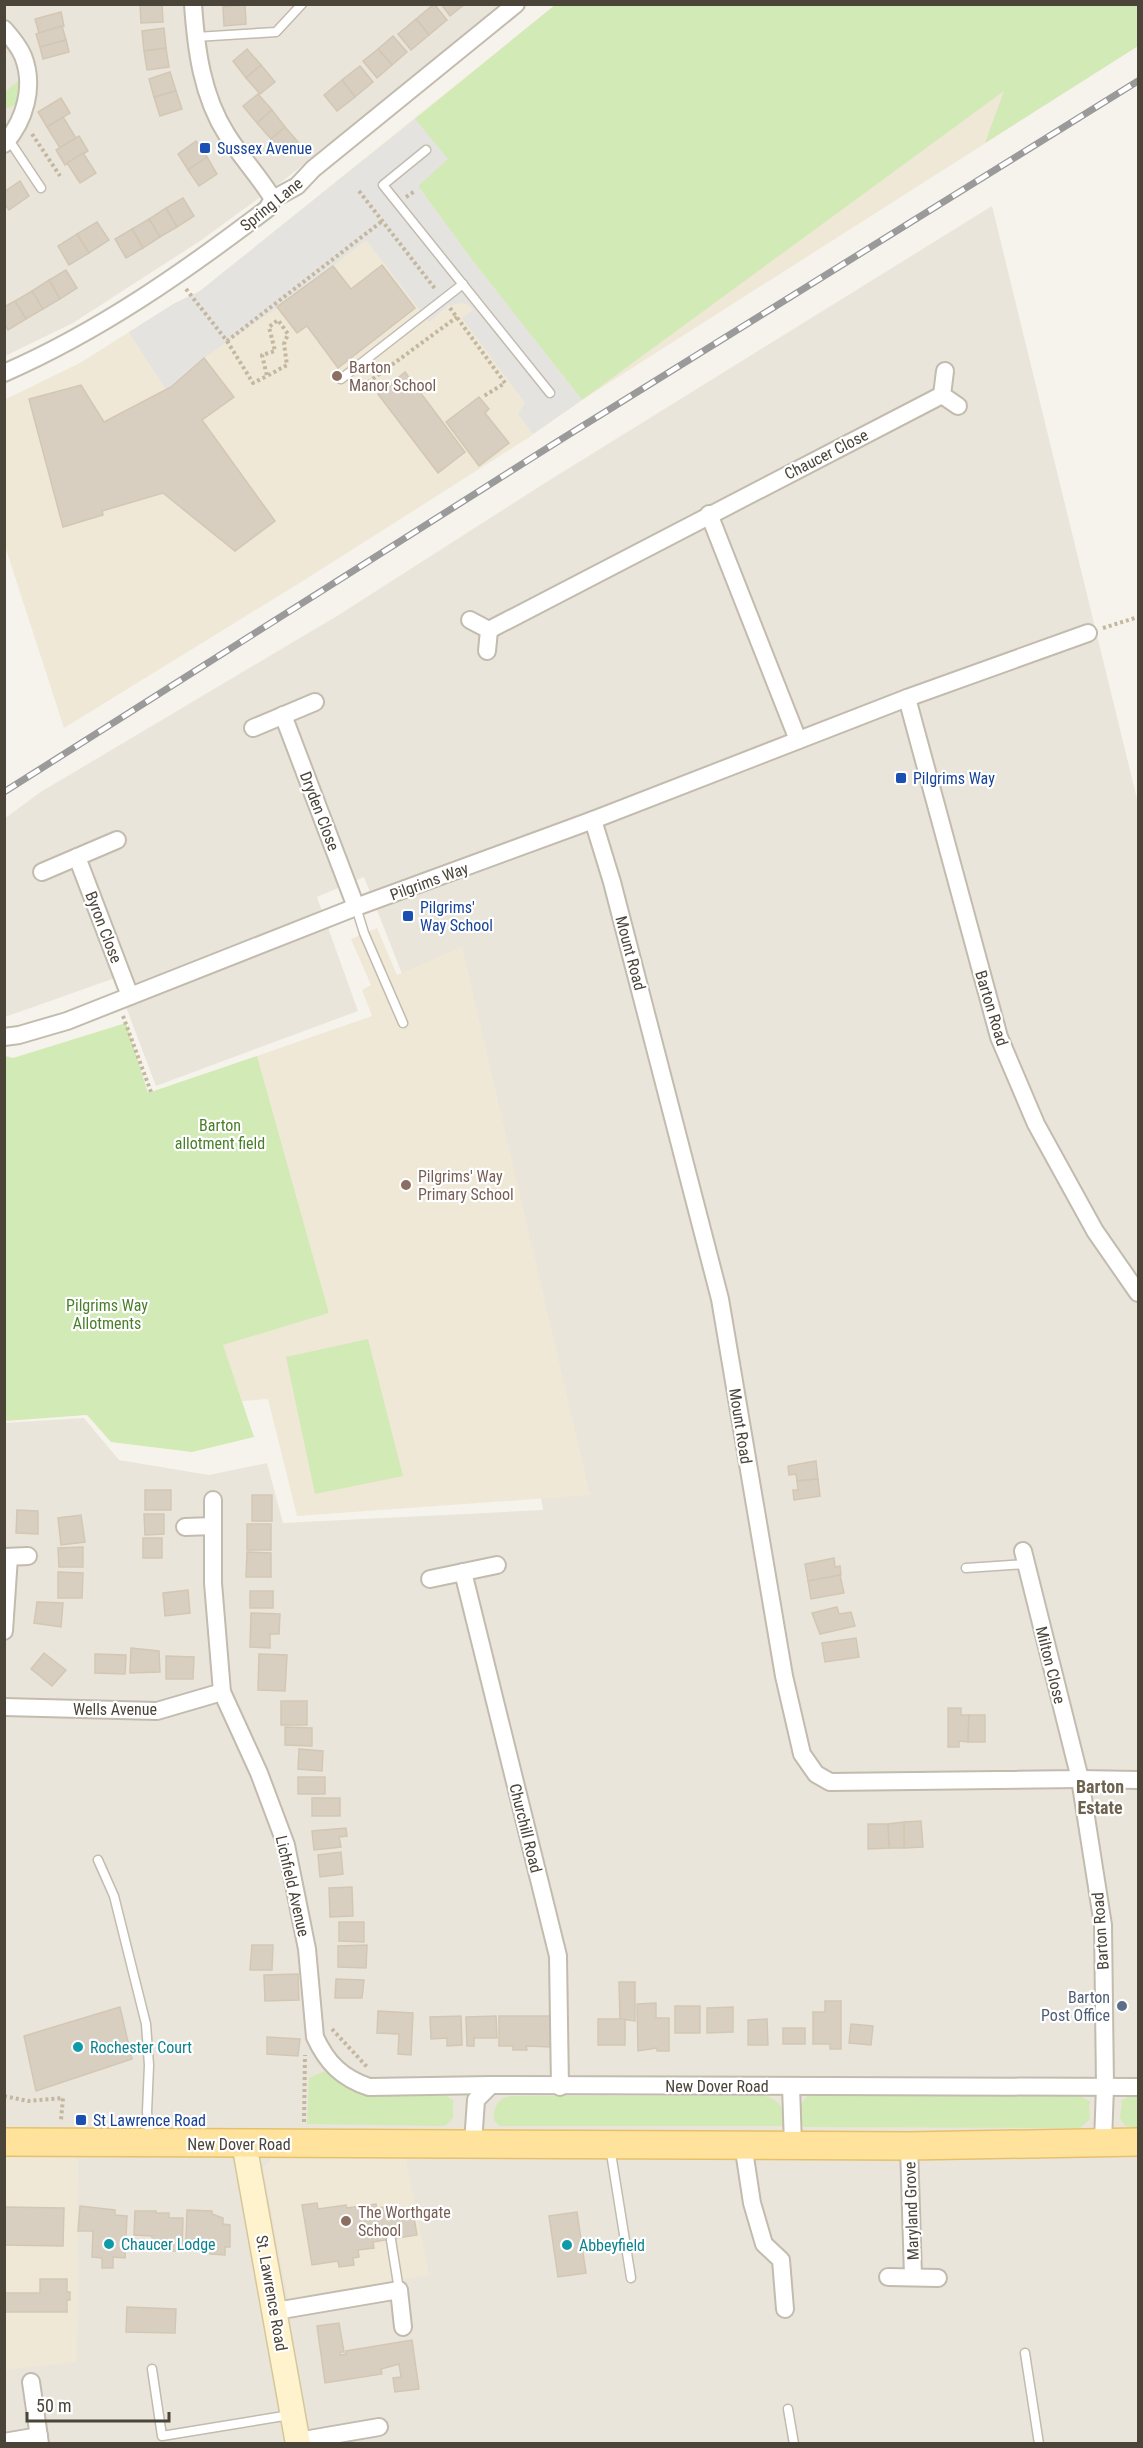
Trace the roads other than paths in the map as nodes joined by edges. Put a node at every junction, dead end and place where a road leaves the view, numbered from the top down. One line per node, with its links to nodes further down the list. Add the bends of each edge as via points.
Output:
1 (193, 4): 5 (street)
2 (302, 4): 5 (lane, via 276,32)
3 (516, 4): 9 (street, Spring Lane, via 297,186)
4 (4, 29): 6 (street, via 23,55 28,93)
5 (195, 37): 9 (street, via 215,112 226,134)
6 (11, 131): 8 (lane)
7 (426, 150): 10 (lane, via 383,184)
8 (41, 188)
9 (273, 199): 12 (street, Spring Lane, via 267,208 178,275 86,334)
10 (463, 284): 13 (lane); 14 (lane)
11 (945, 371): 15 (street)
12 (4, 374)
13 (341, 379)
14 (550, 393)
15 (942, 395): 16 (street); 17 (street, Chaucer Close)
16 (958, 406)
17 (709, 514): 19 (street, Chaucer Close); 26 (street)
18 (470, 620): 19 (street)
19 (489, 630): 21 (street)
20 (1088, 633): 22 (street, Pilgrims Way)
21 (487, 651)
22 (907, 698): 26 (street, Pilgrims Way); 35 (street, Barton Road, via 999,1037 1041,1133 1095,1231)
23 (315, 702): 24 (street)
24 (283, 715): 25 (street); 31 (street, Dryden Close)
25 (253, 728)
26 (798, 740): 27 (street, Pilgrims Way)
27 (593, 820): 31 (street, Pilgrims Way); 49 (street, Mount Road, via 720,1299 784,1676 802,1754 816,1774 830,1782)
28 (117, 840): 29 (street)
29 (77, 857): 30 (street); 32 (street, Byron Close)
30 (42, 872)
31 (356, 907): 32 (street, Pilgrims Way); 33 (lane)
32 (124, 999): 34 (street, Pilgrims Way, via 67,1022)
33 (404, 1023)
34 (4, 1036)
35 (1138, 1293)
36 (213, 1500): 37 (street, Lichfield Avenue)
37 (213, 1526): 38 (street); 47 (street, Lichfield Avenue, via 213,1583)
38 (185, 1527)
39 (28, 1556): 40 (street)
40 (7, 1557): 46 (street)
41 (1024, 1558): 43 (lane); 49 (street, Milton Close)
42 (497, 1565): 44 (street)
43 (966, 1568)
44 (463, 1572): 45 (street); 53 (street, Churchill Road, via 558,1956)
45 (430, 1580)
46 (4, 1632)
47 (222, 1692): 48 (street, Wells Avenue, via 157,1711); 57 (street, Lichfield Avenue, via 286,1845 307,1949 315,2037 328,2061 353,2082 369,2087)
48 (4, 1707)
49 (1080, 1779): 50 (street); 55 (street, Barton Road, via 1103,1925)
50 (1138, 1780)
51 (98, 1860): 62 (lane, via 114,1896 147,2024)
52 (491, 2085): 53 (street, New Dover Road); 57 (street, Lichfield Avenue); 58 (street)
53 (560, 2086): 54 (street, New Dover Road)
54 (791, 2086): 55 (street, New Dover Road); 67 (street, New Dover Road)
55 (1105, 2087): 56 (street, New Dover Road); 60 (street, Barton Road)
56 (1138, 2087)
57 (441, 2088): 58 (street, Lichfield Avenue)
58 (476, 2100): 64 (street)
59 (4, 2142): 62 (main road, New Dover Road)
60 (1103, 2142): 61 (main road, New Dover Road); 68 (main road, New Dover Road)
61 (1138, 2142)
62 (150, 2143): 63 (main road, New Dover Road)
63 (244, 2144): 64 (main road, New Dover Road); 76 (main road, St. Lawrence Road)
64 (473, 2144): 65 (main road, New Dover Road)
65 (609, 2144): 66 (main road, New Dover Road); 71 (lane)
66 (743, 2144): 67 (main road, New Dover Road); 75 (street, via 752,2203 764,2244 781,2260)
67 (793, 2145): 68 (main road, New Dover Road)
68 (909, 2146): 70 (street, Maryland Grove)
69 (391, 2240): 74 (lane)
70 (913, 2276): 72 (street, Maryland Grove); 73 (street, Maryland Grove)
71 (630, 2277)
72 (888, 2277)
73 (938, 2278)
74 (399, 2290): 76 (street); 77 (street)
75 (785, 2309)
76 (276, 2311): 82 (main road, St. Lawrence Road)
77 (403, 2326)
78 (1025, 2353): 89 (lane)
79 (152, 2369): 85 (lane)
80 (31, 2382): 84 (street)
81 (788, 2409): 88 (lane)
82 (294, 2415): 85 (lane); 87 (main road, St. Lawrence Road)
83 (379, 2427): 87 (street)
84 (40, 2440): 86 (street)
85 (163, 2440)
86 (4, 2442)
87 (298, 2442)
88 (794, 2444)
89 (1039, 2444)

